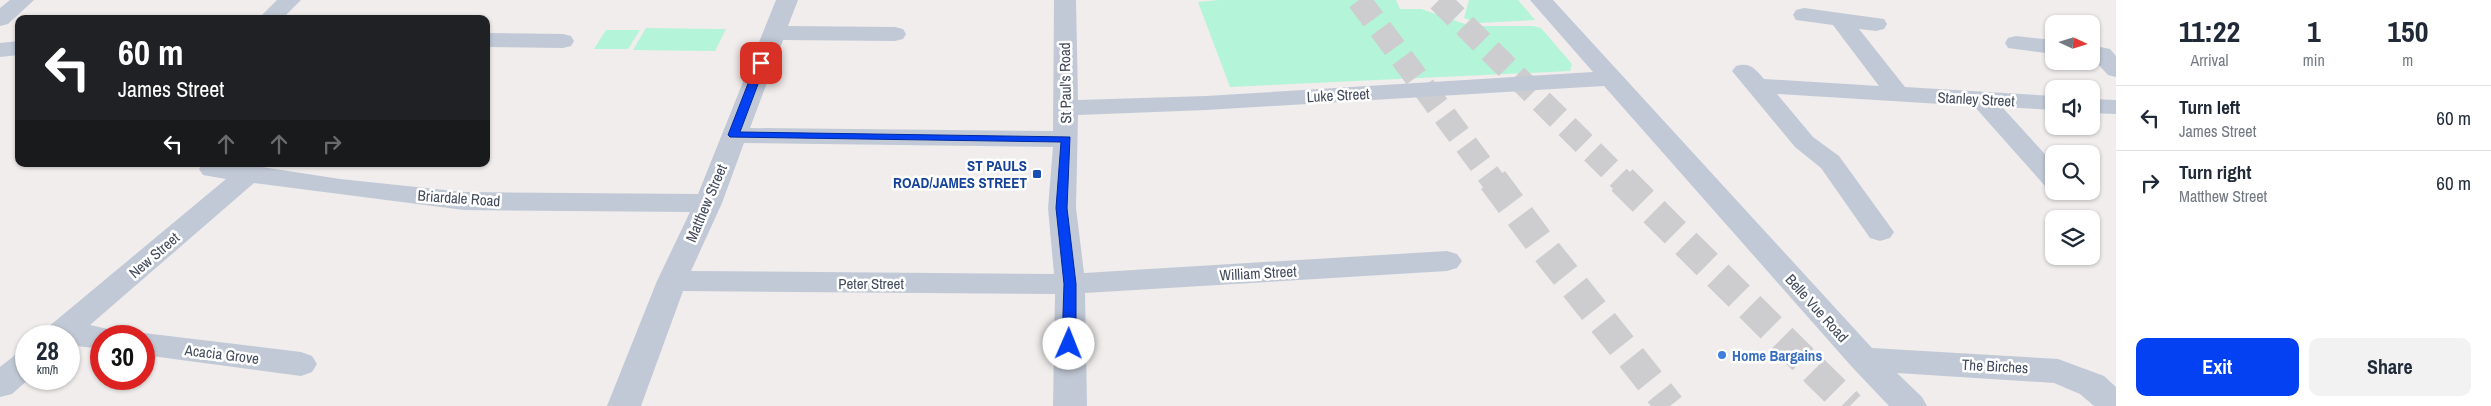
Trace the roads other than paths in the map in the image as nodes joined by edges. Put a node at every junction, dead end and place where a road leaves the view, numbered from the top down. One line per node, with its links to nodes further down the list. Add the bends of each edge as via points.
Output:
1 (23, 0): 8 (street)
2 (290, 0): 6 (street)
3 (787, 0): 11 (street, Matthew Street)
4 (1065, 0): 27 (street, St Paul's Road)
5 (1541, 0): 21 (street)
6 (274, 15)
7 (1804, 15): 9 (street)
8 (0, 19)
9 (1840, 19): 10 (street); 22 (street)
10 (1876, 24)
11 (774, 34): 12 (street); 28 (street, Matthew Street)
12 (895, 34)
13 (490, 40): 14 (street)
14 (563, 41)
15 (2016, 43): 16 (street)
16 (2045, 46)
17 (15, 48): 18 (street)
18 (0, 50)
19 (2100, 54): 20 (street)
20 (2116, 70)
21 (1611, 78): 27 (street, Luke Street, via 1206,103); 40 (street, Belle Vue Road)
22 (1898, 94): 23 (street, Stanley Street); 34 (street, Stanley Street, via 1750,78 1804,142 1830,162)
23 (1981, 99): 24 (street, Stanley Street); 31 (street)
24 (2045, 103)
25 (2100, 106): 26 (street)
26 (2116, 107)
27 (1065, 108): 29 (street, St Paul's Road)
28 (734, 135): 29 (street); 33 (street, Matthew Street)
29 (1066, 139): 37 (street, St Paul's Road, via 1062,208)
30 (212, 169): 32 (street, Briardale Road)
31 (2045, 170)
32 (249, 173): 33 (street, Briardale Road, via 464,201); 38 (street, New Street)
33 (708, 203): 36 (street, Matthew Street)
34 (1880, 232)
35 (1447, 261): 37 (street, William Street)
36 (672, 281): 37 (street, Peter Street); 44 (street, Matthew Street)
37 (1070, 284): 45 (street, St Paul's Road)
38 (72, 325)
39 (155, 345): 41 (street, Acacia Grove)
40 (1863, 359): 46 (street, Belle Vue Road); 47 (street, The Birches, via 2058,371 2092,385)
41 (301, 364)
42 (15, 372): 43 (street)
43 (0, 385)
44 (624, 406)
45 (1070, 406)
46 (1910, 406)
47 (2116, 406)

